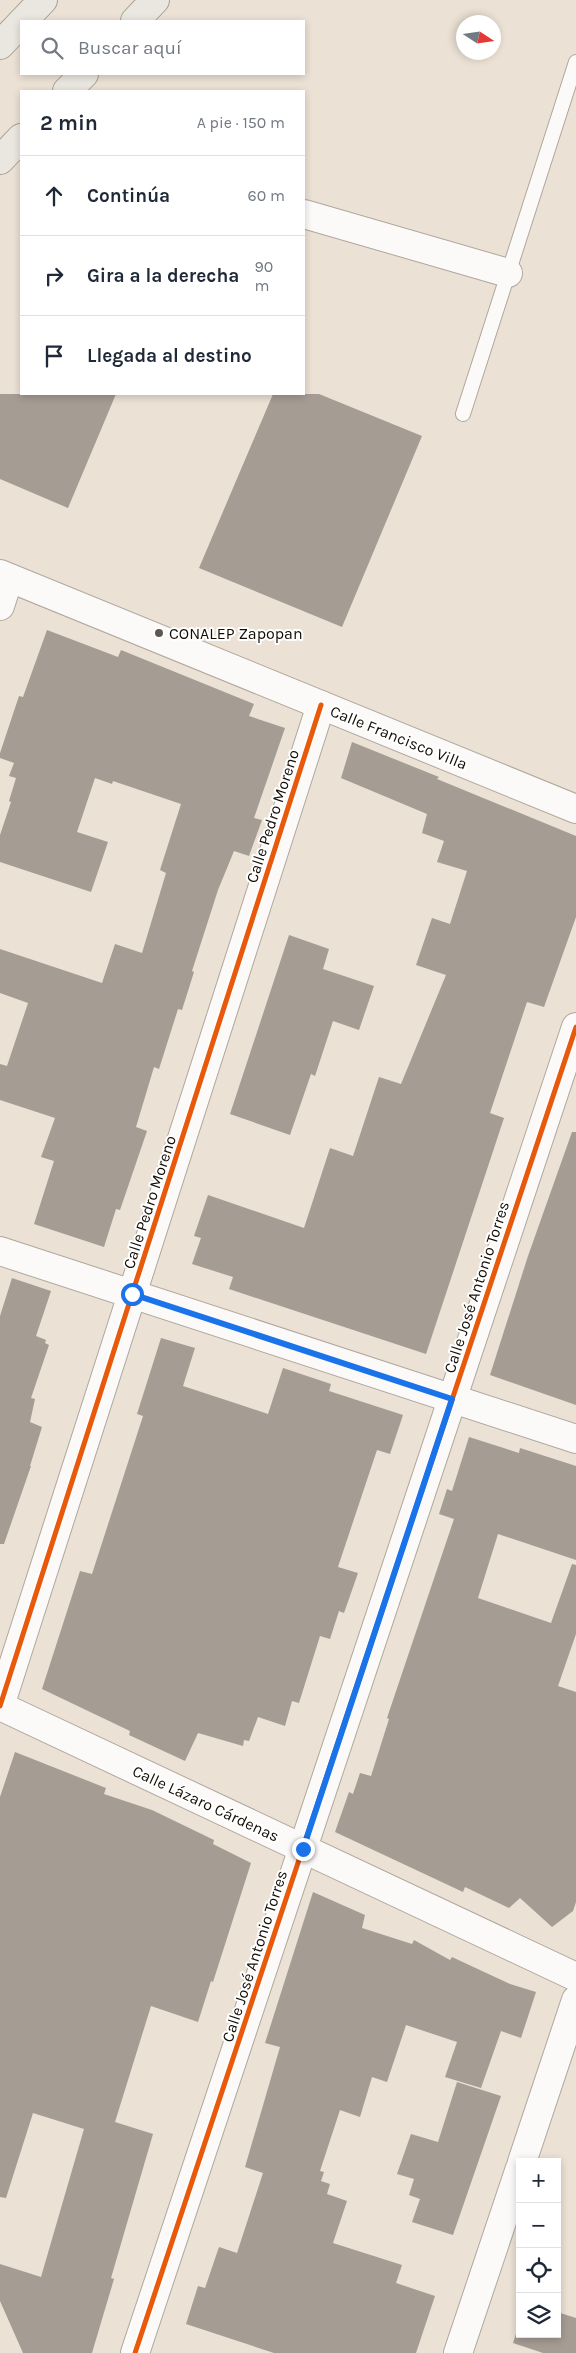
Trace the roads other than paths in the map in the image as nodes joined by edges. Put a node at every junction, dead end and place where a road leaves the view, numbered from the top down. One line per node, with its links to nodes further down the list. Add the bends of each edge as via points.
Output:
1 (43, 0): 3 (main road)
2 (155, 0): 4 (main road)
3 (24, 20)
4 (136, 20)
5 (20, 24): 6 (main road)
6 (0, 45)
7 (576, 62): 13 (lane)
8 (83, 75): 9 (main road)
9 (68, 90)
10 (20, 139): 11 (main road)
11 (0, 160)
12 (305, 214): 13 (street)
13 (508, 273): 14 (lane)
14 (463, 414)
15 (4, 576): 16 (street); 17 (street, Calle Francisco Villa)
16 (0, 606)
17 (321, 705): 18 (street, Calle Francisco Villa); 21 (street, Calle Pedro Moreno)
18 (576, 809)
19 (576, 1027): 22 (street, Calle José Antonio Torres)
20 (0, 1251): 21 (street)
21 (132, 1294): 22 (street); 24 (street, Calle Pedro Moreno)
22 (452, 1399): 23 (street); 25 (street, Calle José Antonio Torres)
23 (576, 1439)
24 (0, 1706): 25 (street, Calle Lázaro Cárdenas)
25 (303, 1849): 26 (street, Calle Lázaro Cárdenas); 30 (street, Calle José Antonio Torres)
26 (576, 1977)
27 (576, 2000): 28 (street)
28 (523, 2158)
29 (516, 2180): 31 (street)
30 (134, 2353)
31 (458, 2353)

